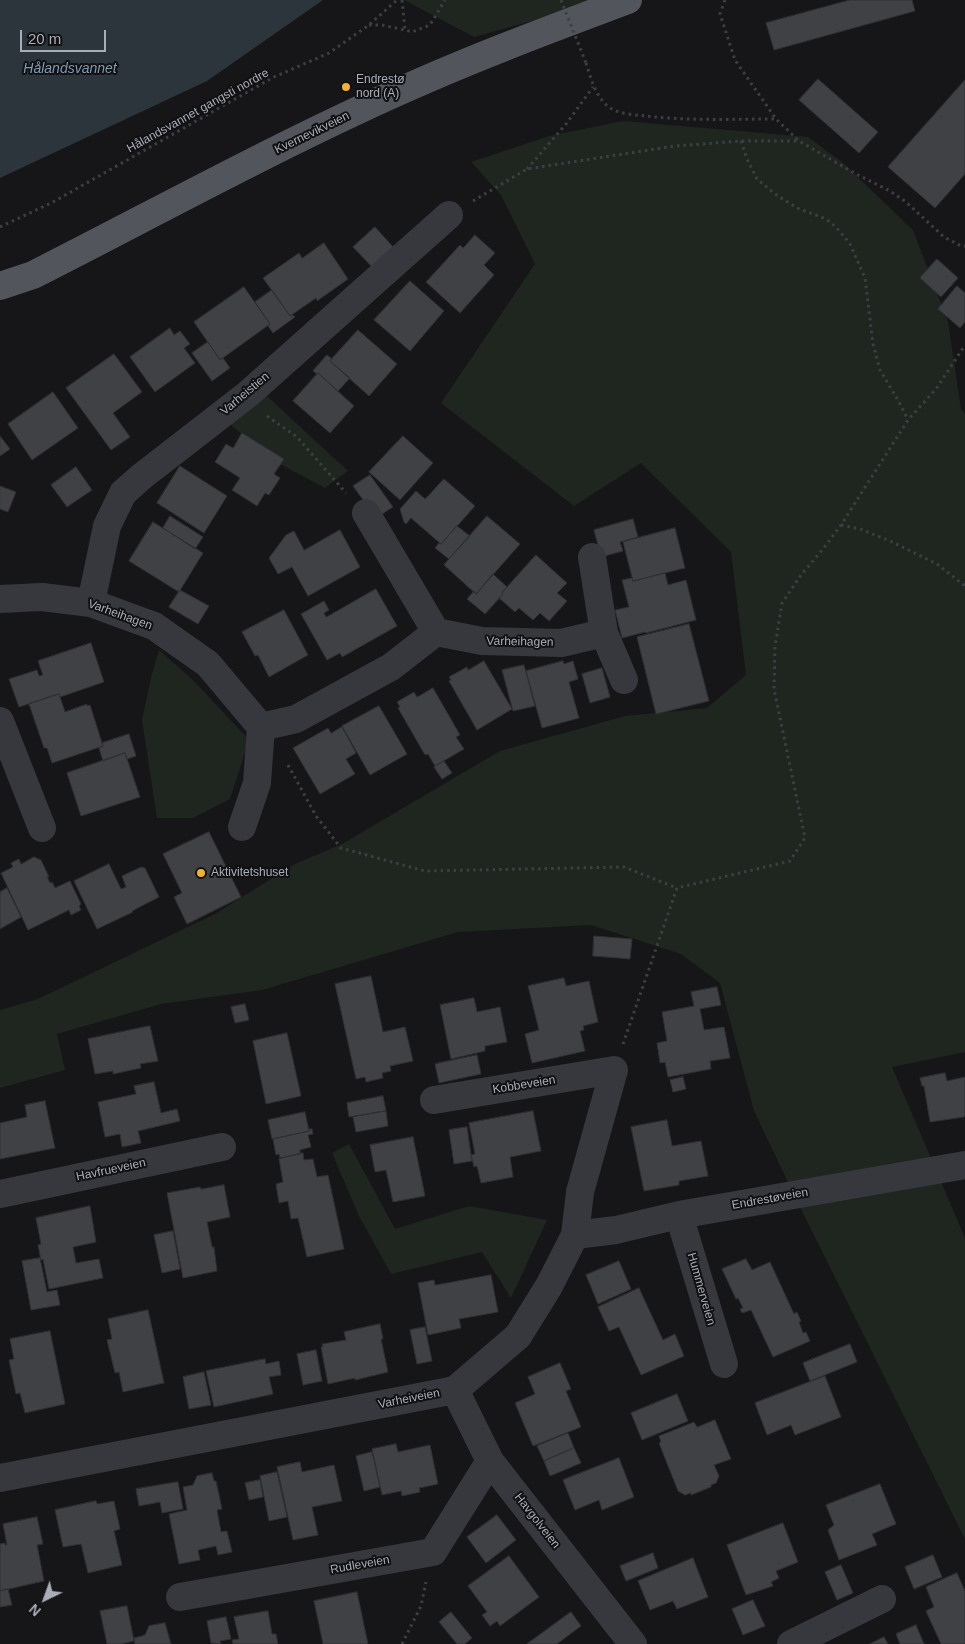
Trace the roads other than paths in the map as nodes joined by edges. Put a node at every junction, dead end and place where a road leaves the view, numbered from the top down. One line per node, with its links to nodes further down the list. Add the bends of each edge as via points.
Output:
1 (628, 0): 3 (main road, Kvernevikveien, via 492,51 295,140)
2 (450, 214): 9 (street, Varheistien, via 248,394 123,493 107,526)
3 (33, 276): 4 (main road, Kvernevikveien); 5 (main road, Kvernevikveien)
4 (0, 286)
5 (0, 301)
6 (366, 513): 10 (street)
7 (592, 557): 11 (street)
8 (0, 599): 9 (street, Varheihagen, via 42,597)
9 (91, 603): 14 (street, Varheihagen, via 154,626 208,664)
10 (436, 632): 11 (street, Varheihagen, via 482,641 561,643); 14 (street, via 391,668 296,719)
11 (604, 634): 12 (street)
12 (624, 680)
13 (0, 721): 16 (street)
14 (261, 727): 15 (street, via 258,783)
15 (242, 827)
16 (42, 828)
17 (614, 1070): 18 (street, Kobbeveien); 23 (street, Varheiveien, via 580,1192)
18 (434, 1100)
19 (222, 1147): 21 (street, Havfrueveien)
20 (965, 1165): 22 (street, Endrestøveien)
21 (0, 1194)
22 (679, 1215): 23 (street, Endrestøveien, via 616,1230); 24 (street, Hummerveien)
23 (575, 1235): 25 (street, Varheiveien, via 518,1336)
24 (724, 1364)
25 (455, 1390): 26 (street, Havgolveien); 27 (street, Varheiveien)
26 (490, 1461): 28 (street, Rudleveien, via 433,1552); 30 (street, Havgolveien)
27 (0, 1478)
28 (180, 1597)
29 (882, 1599): 31 (street)
30 (633, 1644)
31 (791, 1644)

